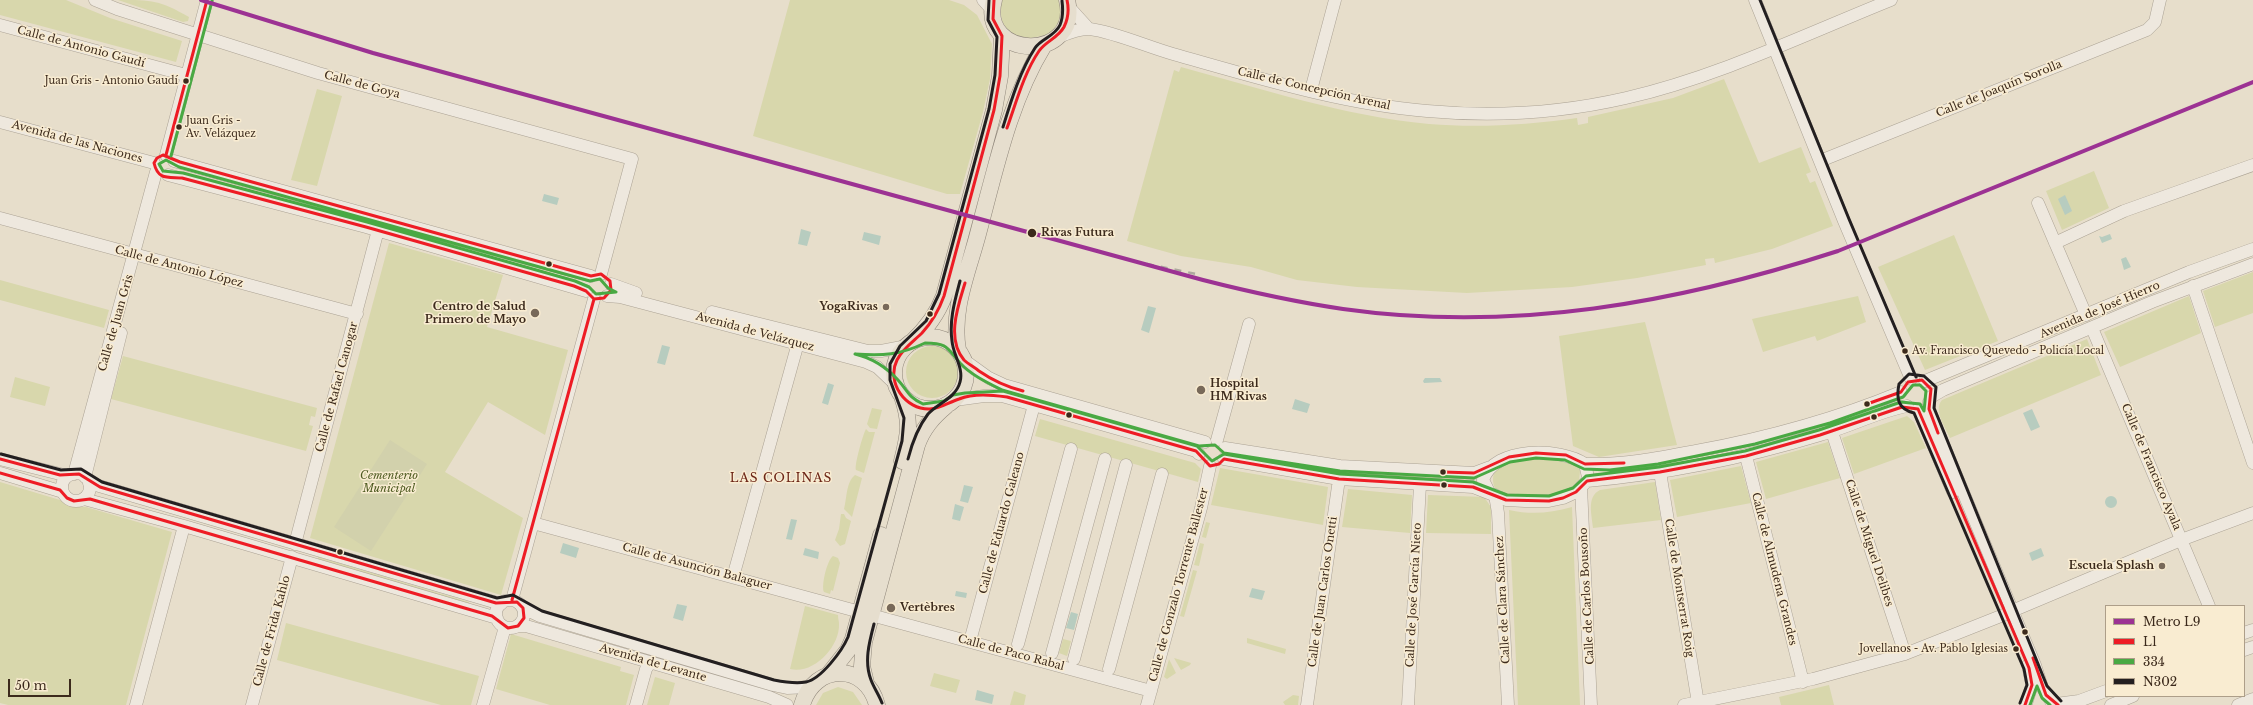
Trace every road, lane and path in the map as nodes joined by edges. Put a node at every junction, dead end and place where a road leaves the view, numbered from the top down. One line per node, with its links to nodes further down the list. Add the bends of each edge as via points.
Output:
1 (95, 0): 10 (street, Calle de Goya)
2 (207, 0): 10 (street)
3 (1335, 0): 16 (street)
4 (1755, 0): 14 (street)
5 (1890, 0): 14 (street, Calle de Concepción Arenal)
6 (2160, 0): 19 (street, Calle de Joaquín Sorolla, via 2155,22 2147,30)
7 (1068, 3): 11 (street); 13 (main road, via 1063,30)
8 (990, 4): 12 (main road, via 996,26)
9 (0, 25): 15 (street, Calle de Antonio Gaudí)
10 (199, 29): 15 (street); 29 (street, Calle de Goya, via 318,73 632,159)
11 (1088, 29): 13 (street); 16 (street, Calle de Concepción Arenal, via 1171,54)
12 (1002, 36): 13 (main road, via 1022,47 1033,48); 39 (main road, via 1000,76 994,110 944,296 938,313 927,328)
13 (1050, 42): 40 (main road, via 1019,95 989,194 956,319 956,335)
14 (1775, 47): 16 (street, Calle de Concepción Arenal, via 1694,79 1626,98 1536,111 1475,114 1426,111 1379,106); 19 (street)
15 (186, 75): 18 (street)
16 (1311, 90)
17 (0, 122): 21 (street, Avenida de las Naciones)
18 (170, 158): 21 (street, Calle de Juan Gris, via 174,168); 21 (street, via 157,158); 29 (street)
19 (1820, 161): 41 (street)
20 (2253, 165): 25 (street, via 2124,211)
21 (161, 172): 24 (street); 27 (street, Calle de Juan Gris)
22 (2038, 203): 25 (street)
23 (0, 218): 27 (street, Calle de Antonio López)
24 (378, 230): 32 (street); 34 (street, Calle de Rafael Canogar)
25 (2055, 243): 35 (street)
26 (2253, 249): 35 (street, Avenida de José Hierro, via 2189,272)
27 (138, 255): 34 (street, Calle de Antonio López); 64 (street, Calle de Juan Gris)
28 (2253, 264): 31 (street, Avenida de José Hierro)
29 (596, 275): 30 (street, via 608,278); 32 (street, via 586,281)
30 (611, 284): 33 (street); 39 (street, Avenida de Velázquez, via 855,349 877,352)
31 (2193, 286): 37 (street, Avenida de José Hierro); 56 (street)
32 (590, 295): 33 (street, via 601,300); 72 (street)
33 (607, 296): 38 (street, Avenida de Velázquez, via 620,297)
34 (357, 314): 75 (street, Calle de Rafael Canogar)
35 (2086, 315): 42 (street, Avenida de José Hierro)
36 (1249, 324): 50 (street)
37 (2092, 328): 45 (street, Avenida de José Hierro, via 1943,390); 74 (street, Calle de Francisco Ayala)
38 (798, 343): 43 (street, Avenida de Velázquez, via 866,362 876,367); 77 (street)
39 (909, 344): 40 (main road, via 924,338 937,338 948,342); 43 (main road, via 895,364 894,375)
40 (961, 355): 46 (main road, via 966,374 965,385); 50 (street, via 989,378 1004,385)
41 (1911, 380): 42 (street); 44 (street, via 1905,383)
42 (1925, 381): 45 (street, via 1931,389)
43 (899, 391): 46 (main road, via 911,404 922,409 934,409); 81 (main road, via 909,418 907,442)
44 (1901, 392): 48 (street, via 1902,400); 57 (street, via 1823,420 1734,444 1657,459 1609,465)
45 (1930, 399): 48 (street); 82 (street, via 1929,412)
46 (951, 403): 47 (street, via 984,396 1002,396); 81 (main road, via 933,417 919,441)
47 (1034, 405): 52 (street); 85 (street, Calle de Eduardo Galeano)
48 (1912, 408): 49 (street); 82 (street)
49 (1832, 432): 53 (street); 88 (street, Calle de Miguel Delibes)
50 (1218, 447): 52 (street, via 1201,446); 59 (street, via 1215,466); 60 (street, via 1354,467 1474,473); 65 (street)
51 (1071, 449): 86 (street)
52 (1200, 454): 59 (street)
53 (1746, 456): 61 (street); 93 (street, Calle de Almudena Grandes)
54 (0, 458): 64 (street)
55 (1105, 459): 87 (street)
56 (2253, 463)
57 (1585, 464): 60 (street, via 1566,455 1536,453 1509,457); 66 (street, Calle de Carlos Bousoño, via 1588,477)
58 (1126, 465): 89 (street)
59 (1210, 466): 96 (street, Calle de Gonzalo Torrente Ballester)
60 (1491, 466): 69 (street, Calle de Clara Sánchez, via 1483,480)
61 (1660, 472): 66 (street); 100 (street, Calle de Montserrat Roig)
62 (0, 473): 68 (street)
63 (1162, 474): 91 (street)
64 (79, 477): 68 (street, via 63,483); 70 (street, via 88,494); 75 (street)
65 (1339, 479): 67 (street); 110 (street, Calle de Juan Carlos Onetti)
66 (1584, 484): 69 (street, via 1576,492 1548,501 1506,500); 113 (street, Calle de Carlos Bousoño)
67 (1420, 485): 69 (street, via 1473,487); 111 (street, Calle de José García Nieto)
68 (63, 492): 70 (street, via 70,500)
69 (1492, 494): 112 (street, Calle de Clara Sánchez, via 1498,512)
70 (84, 499): 73 (street)
71 (2253, 513): 74 (street)
72 (533, 523): 77 (street, Calle de Asunción Balaguer); 78 (street)
73 (184, 526): 76 (street); 102 (street)
74 (2181, 540): 79 (street, Calle de Francisco Ayala); 82 (street)
75 (295, 544): 78 (street)
76 (292, 557): 83 (street); 103 (street, Calle de Frida Kahlo)
77 (733, 577): 81 (street, Calle de Asunción Balaguer)
78 (507, 602): 80 (street, via 519,603); 83 (street, via 497,610)
79 (2209, 605)
80 (523, 608): 84 (street, via 524,618); 95 (street, Avenida de Levante, via 540,616 773,685 787,688)
81 (866, 613): 85 (street, Calle de Paco Rabal); 92 (main road, via 848,650); 94 (main road, via 862,666)
82 (2009, 613): 88 (street); 101 (street, via 2036,665 2042,687); 115 (street, via 2029,668 2032,685)
83 (501, 622): 84 (street, via 512,628); 104 (street)
84 (518, 626): 90 (street, Avenida de Levante, via 526,626)
85 (970, 641): 96 (street, Calle de Paco Rabal)
86 (1018, 644)
87 (1052, 653)
88 (1905, 654): 93 (street)
89 (1074, 659)
90 (650, 663): 105 (street); 106 (street, Avenida de Levante, via 769,697)
91 (1109, 669)
92 (829, 674): 94 (main road, via 849,674); 95 (main road)
93 (1803, 682): 100 (street)
94 (866, 684): 108 (main road, via 873,693)
95 (810, 687): 107 (main road)
96 (1151, 691): 109 (street, Calle de Gonzalo Torrente Ballester)
97 (2105, 691): 101 (street, via 2079,701)
98 (2131, 697): 116 (street)
99 (2253, 699): 117 (street)
100 (1698, 703): 114 (street)
101 (2055, 703): 115 (street, via 2035,700)
102 (136, 705)
103 (252, 705)
104 (483, 705)
105 (636, 705)
106 (787, 705)
107 (802, 705)
108 (877, 705)
109 (1147, 705)
110 (1307, 705)
111 (1408, 705)
112 (1508, 705)
113 (1591, 705)
114 (1684, 705)
115 (2025, 705)
116 (2111, 705)
117 (2238, 705)

